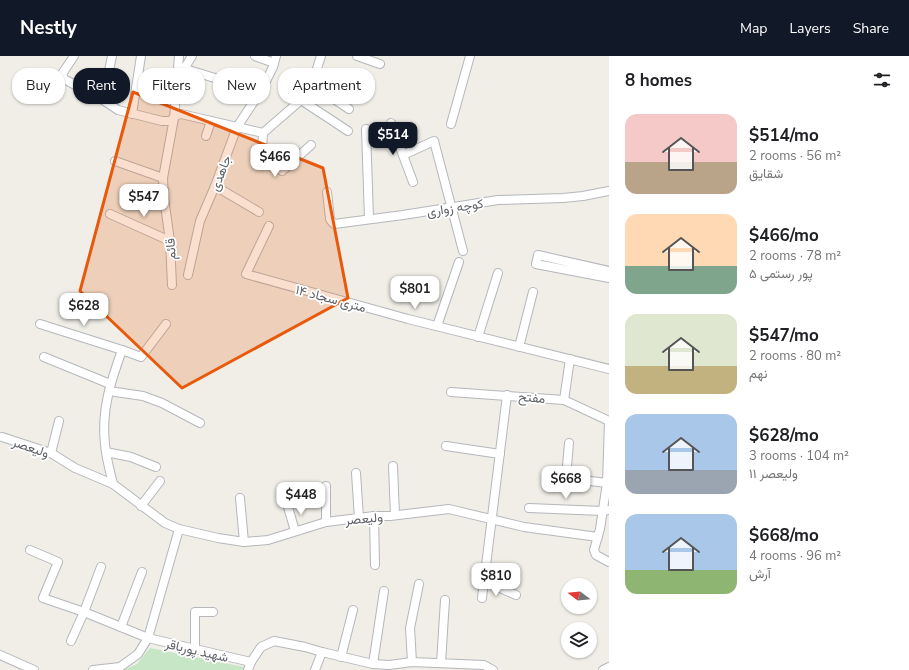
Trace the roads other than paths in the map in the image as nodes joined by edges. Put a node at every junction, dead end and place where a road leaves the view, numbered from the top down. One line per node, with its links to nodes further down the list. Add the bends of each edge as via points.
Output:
1 (74, 56): 16 (street, via 62,74 62,77)
2 (112, 56): 12 (street)
3 (141, 56): 24 (street)
4 (180, 56): 13 (street, قائم)
5 (192, 56): 13 (street)
6 (254, 56): 10 (street)
7 (321, 56): 14 (street)
8 (357, 56): 11 (street)
9 (470, 56): 28 (street)
10 (275, 60): 15 (street, جاهدی)
11 (380, 64)
12 (110, 68)
13 (181, 68)
14 (317, 68)
15 (270, 71)
16 (73, 84)
17 (109, 104): 24 (street)
18 (176, 104): 25 (street, قائم)
19 (252, 104): 29 (street, جاهدی)
20 (296, 104): 32 (street)
21 (307, 104): 31 (street)
22 (342, 104): 23 (street)
23 (349, 109)
24 (132, 114): 25 (street, via 162,121)
25 (174, 118): 26 (street, via 181,114); 37 (street, قائم)
26 (211, 121): 29 (street); 33 (street)
27 (392, 124): 35 (street)
28 (451, 124)
29 (237, 127): 32 (street); 39 (street, جاهدی)
30 (366, 129): 45 (street)
31 (348, 131)
32 (263, 133): 34 (street, via 262,150 282,171)
33 (206, 136)
34 (311, 145)
35 (403, 155): 38 (street); 42 (street, via 434,141)
36 (115, 161): 37 (street)
37 (163, 178): 47 (street, قائم)
38 (413, 182)
39 (216, 186): 43 (street); 52 (street, جاهدی, via 200,221)
40 (609, 191): 42 (street, کوچه زواری, via 583,196 498,200)
41 (327, 192): 45 (street, کوچه زواری, via 330,219 334,224)
42 (451, 207): 45 (street, کوچه زواری); 48 (street)
43 (259, 212)
44 (110, 214): 47 (street)
45 (369, 219)
46 (270, 226): 58 (street, ۱۴ متری سجاد, via 246,274)
47 (170, 241): 54 (street, قائم)
48 (463, 251)
49 (459, 262): 58 (street)
50 (609, 271): 53 (street, via 538,255 536,264)
51 (498, 273): 59 (street)
52 (188, 275)
53 (609, 278)
54 (172, 285)
55 (533, 292): 60 (street)
56 (40, 324): 61 (street)
57 (166, 324): 61 (street, via 141,357)
58 (437, 326): 59 (street, ۱۴ متری سجاد)
59 (478, 336): 60 (street, ۱۴ متری سجاد)
60 (519, 346): 63 (street, ۱۴ متری سجاد)
61 (122, 350): 65 (street)
62 (44, 358): 65 (street)
63 (570, 359): 64 (street, ۱۴ متری سجاد); 68 (street)
64 (609, 369)
65 (109, 387): 70 (street, via 143,396); 75 (street, via 105,411)
66 (451, 392): 67 (street, مفتح)
67 (507, 395): 68 (street, مفتح); 77 (street)
68 (564, 400): 71 (street, مفتح)
69 (59, 421): 76 (street)
70 (200, 422)
71 (609, 422): 84 (street)
72 (2, 437): 76 (street, ولیعصر)
73 (569, 443): 82 (street)
74 (446, 446): 77 (street)
75 (106, 452): 78 (street); 85 (street)
76 (51, 453): 85 (street, ولیعصر, via 75,468)
77 (500, 454): 95 (street)
78 (156, 466)
79 (393, 466): 92 (street)
80 (356, 473): 94 (street)
81 (548, 476): 82 (street)
82 (566, 478): 84 (street)
83 (160, 481): 88 (street)
84 (607, 483): 91 (street)
85 (113, 484): 88 (street, ولیعصر)
86 (326, 486): 96 (street)
87 (240, 498): 100 (street)
88 (141, 506): 97 (street, ولیعصر, via 165,523)
89 (288, 507): 98 (street)
90 (529, 508): 91 (street)
91 (606, 510): 99 (street)
92 (395, 515): 93 (street, ولیعصر); 95 (street, ولیعصر, via 449,509)
93 (374, 516): 94 (street, ولیعصر); 103 (street)
94 (359, 518): 96 (street, ولیعصر)
95 (492, 520): 99 (street, ولیعصر); 106 (street)
96 (326, 522): 98 (street, ولیعصر)
97 (179, 529): 100 (street, ولیعصر); 116 (street)
98 (295, 531): 100 (street, ولیعصر, via 268,540)
99 (598, 537): 102 (street, via 594,550 596,555)
100 (244, 542)
101 (30, 550): 113 (street, via 58,562 43,598)
102 (609, 562)
103 (375, 565)
104 (101, 567): 113 (street)
105 (142, 572): 115 (street)
106 (484, 581): 109 (street); 110 (street)
107 (419, 584): 122 (street, via 410,628)
108 (384, 591): 125 (street)
109 (516, 595)
110 (482, 598)
111 (445, 600): 123 (street)
112 (353, 610): 121 (street)
113 (84, 612): 115 (street); 117 (street)
114 (213, 612): 118 (street, via 194,612)
115 (120, 627): 116 (street)
116 (148, 638): 118 (street, شهید پورباقر); 129 (street, شهید پورباقر, via 138,654 120,667)
117 (71, 642)
118 (195, 649): 124 (street, شهید پورباقر)
119 (322, 652): 121 (street, شهید پورباقر); 124 (street, شهید پورباقر, via 274,641 261,647); 130 (street)
120 (0, 655): 128 (street)
121 (341, 657): 125 (street, شهید پورباقر)
122 (412, 662): 125 (street, شهید پورباقر); 126 (street, شهید پورباقر)
123 (442, 663): 126 (street, شهید پورباقر); 131 (street, شهید پورباقر, via 484,665)
124 (249, 666)
125 (375, 666)
126 (432, 666)
127 (609, 667): 132 (street)
128 (34, 670)
129 (93, 670)
130 (315, 670)
131 (493, 670)
132 (603, 670)

